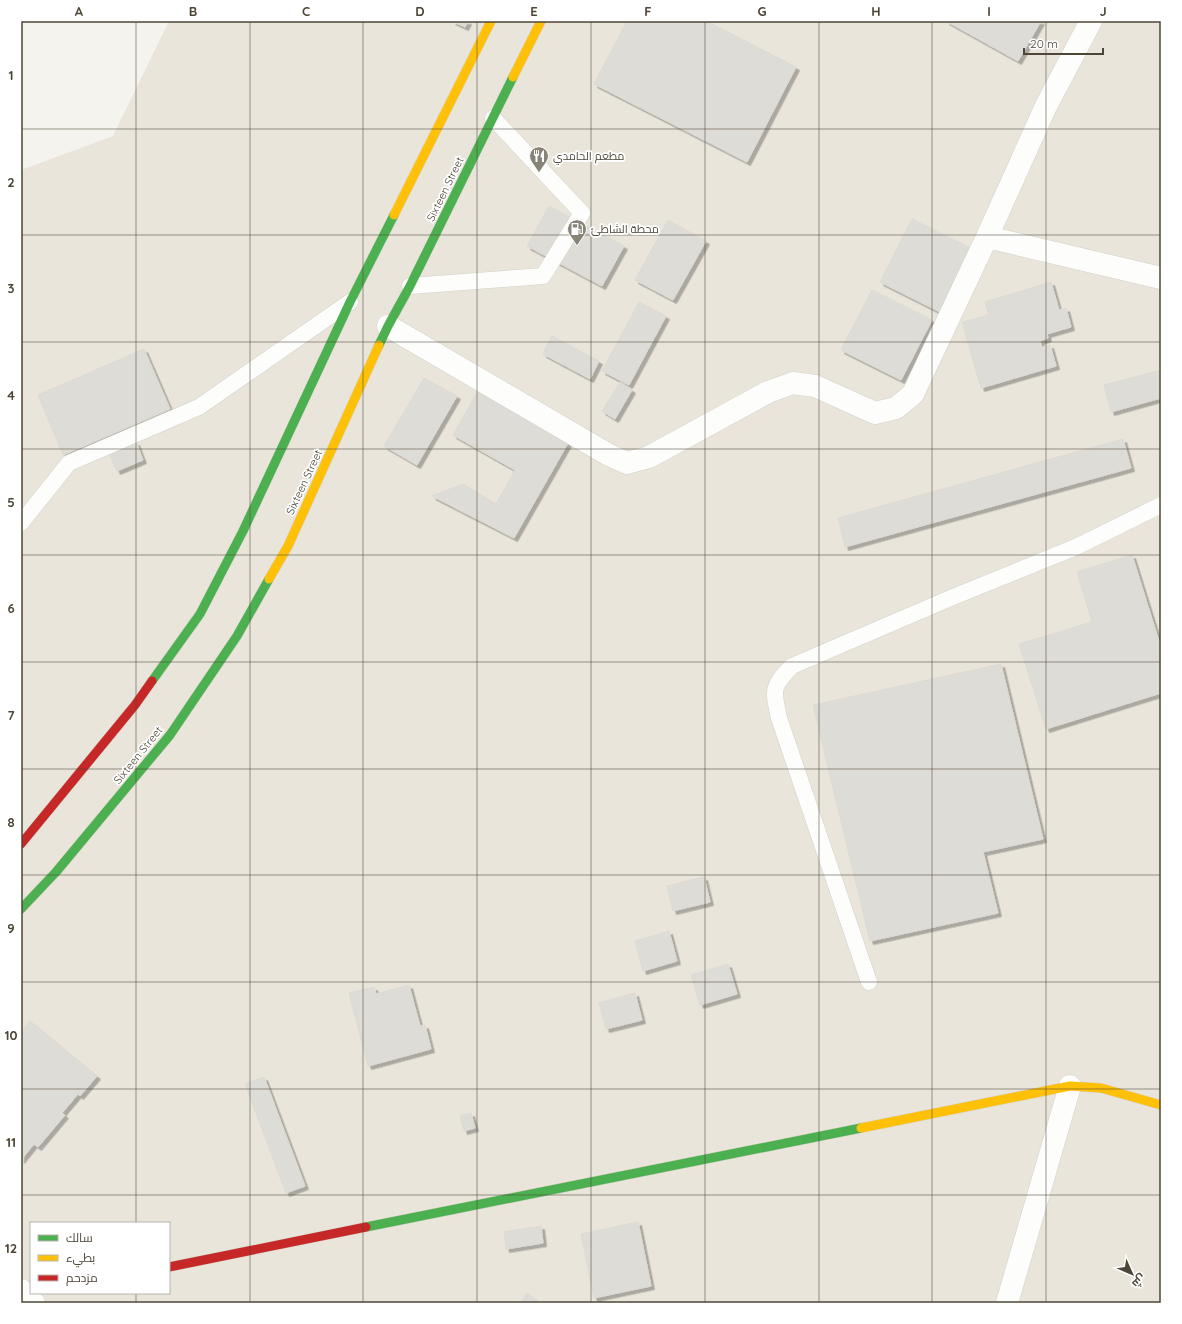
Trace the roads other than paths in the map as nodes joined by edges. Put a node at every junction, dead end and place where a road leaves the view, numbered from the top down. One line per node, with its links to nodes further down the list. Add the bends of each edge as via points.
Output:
1 (491, 21): 8 (main road)
2 (541, 21): 4 (main road, Sixteen Street)
3 (1091, 21): 5 (street, via 1046,106)
4 (493, 118): 7 (main road, Sixteen Street); 7 (lane, via 582,213 543,276)
5 (988, 237): 6 (street); 9 (street, via 913,394 896,408 875,413 815,386 793,383 768,392 649,457 627,463 609,455)
6 (1161, 278)
7 (410, 286): 9 (main road, Sixteen Street)
8 (350, 302): 11 (lane, via 199,407 69,463); 12 (main road, via 243,531 200,614 135,705)
9 (388, 326): 13 (main road, Sixteen Street, via 288,546 237,636 170,735 56,872)
10 (1161, 505): 14 (lane, via 1076,547 953,596 792,666 778,680 774,696 779,718)
11 (21, 523)
12 (21, 844)
13 (21, 909)
14 (869, 982)
15 (1070, 1086): 16 (main road, via 1101,1088); 17 (main road); 18 (street)
16 (1161, 1104)
17 (170, 1267)
18 (1007, 1303)

